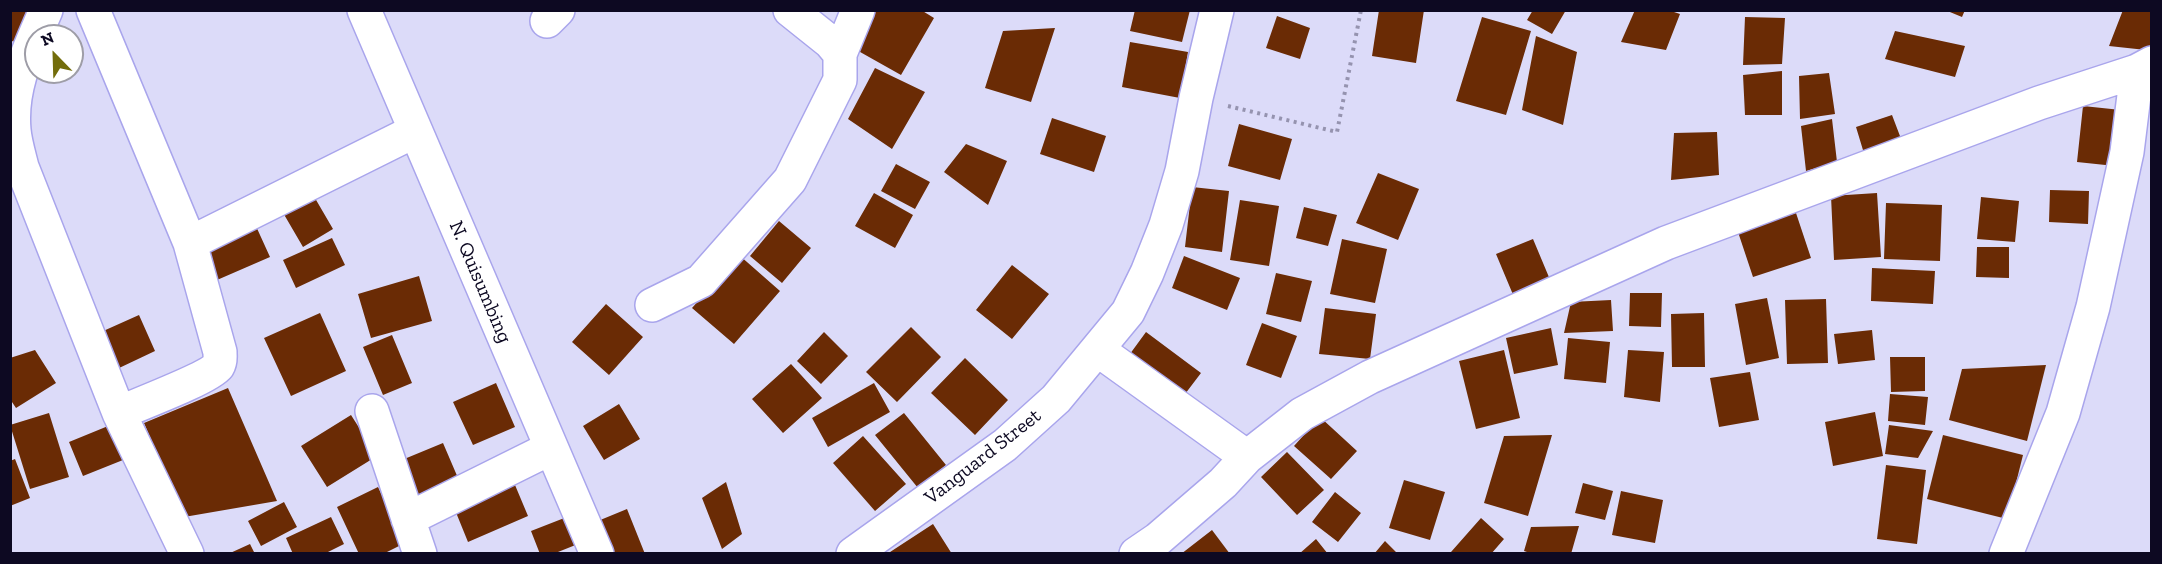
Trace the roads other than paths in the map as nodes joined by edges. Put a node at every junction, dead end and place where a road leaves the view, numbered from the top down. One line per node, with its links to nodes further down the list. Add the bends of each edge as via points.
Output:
1 (46, 10): 14 (street, via 19,76 14,95 14,131 34,202)
2 (93, 10): 10 (street)
3 (364, 10): 9 (street, N. Quisumbing)
4 (790, 10): 7 (street)
5 (858, 10): 7 (street)
6 (1217, 10): 12 (street, Vanguard Street, via 1182,171 1158,244 1128,312)
7 (840, 54): 11 (street, via 840,80 790,180 701,281)
8 (2144, 67): 16 (street, via 1666,243 1370,377 1302,414); 23 (street, via 2090,318 2063,413)
9 (416, 131): 10 (street); 15 (street, N. Quisumbing)
10 (190, 243): 14 (street, via 220,362 198,379)
11 (652, 305)
12 (1098, 350): 16 (street); 21 (street, Vanguard Street, via 1056,399 1005,445)
13 (372, 411): 17 (street)
14 (119, 413): 18 (street)
15 (551, 448): 17 (street); 20 (street, N. Quisumbing)
16 (1247, 456): 22 (street, via 1222,483)
17 (408, 519): 19 (street)
18 (187, 554)
19 (420, 554)
20 (597, 554)
21 (853, 554)
22 (1136, 554)
23 (2006, 554)

